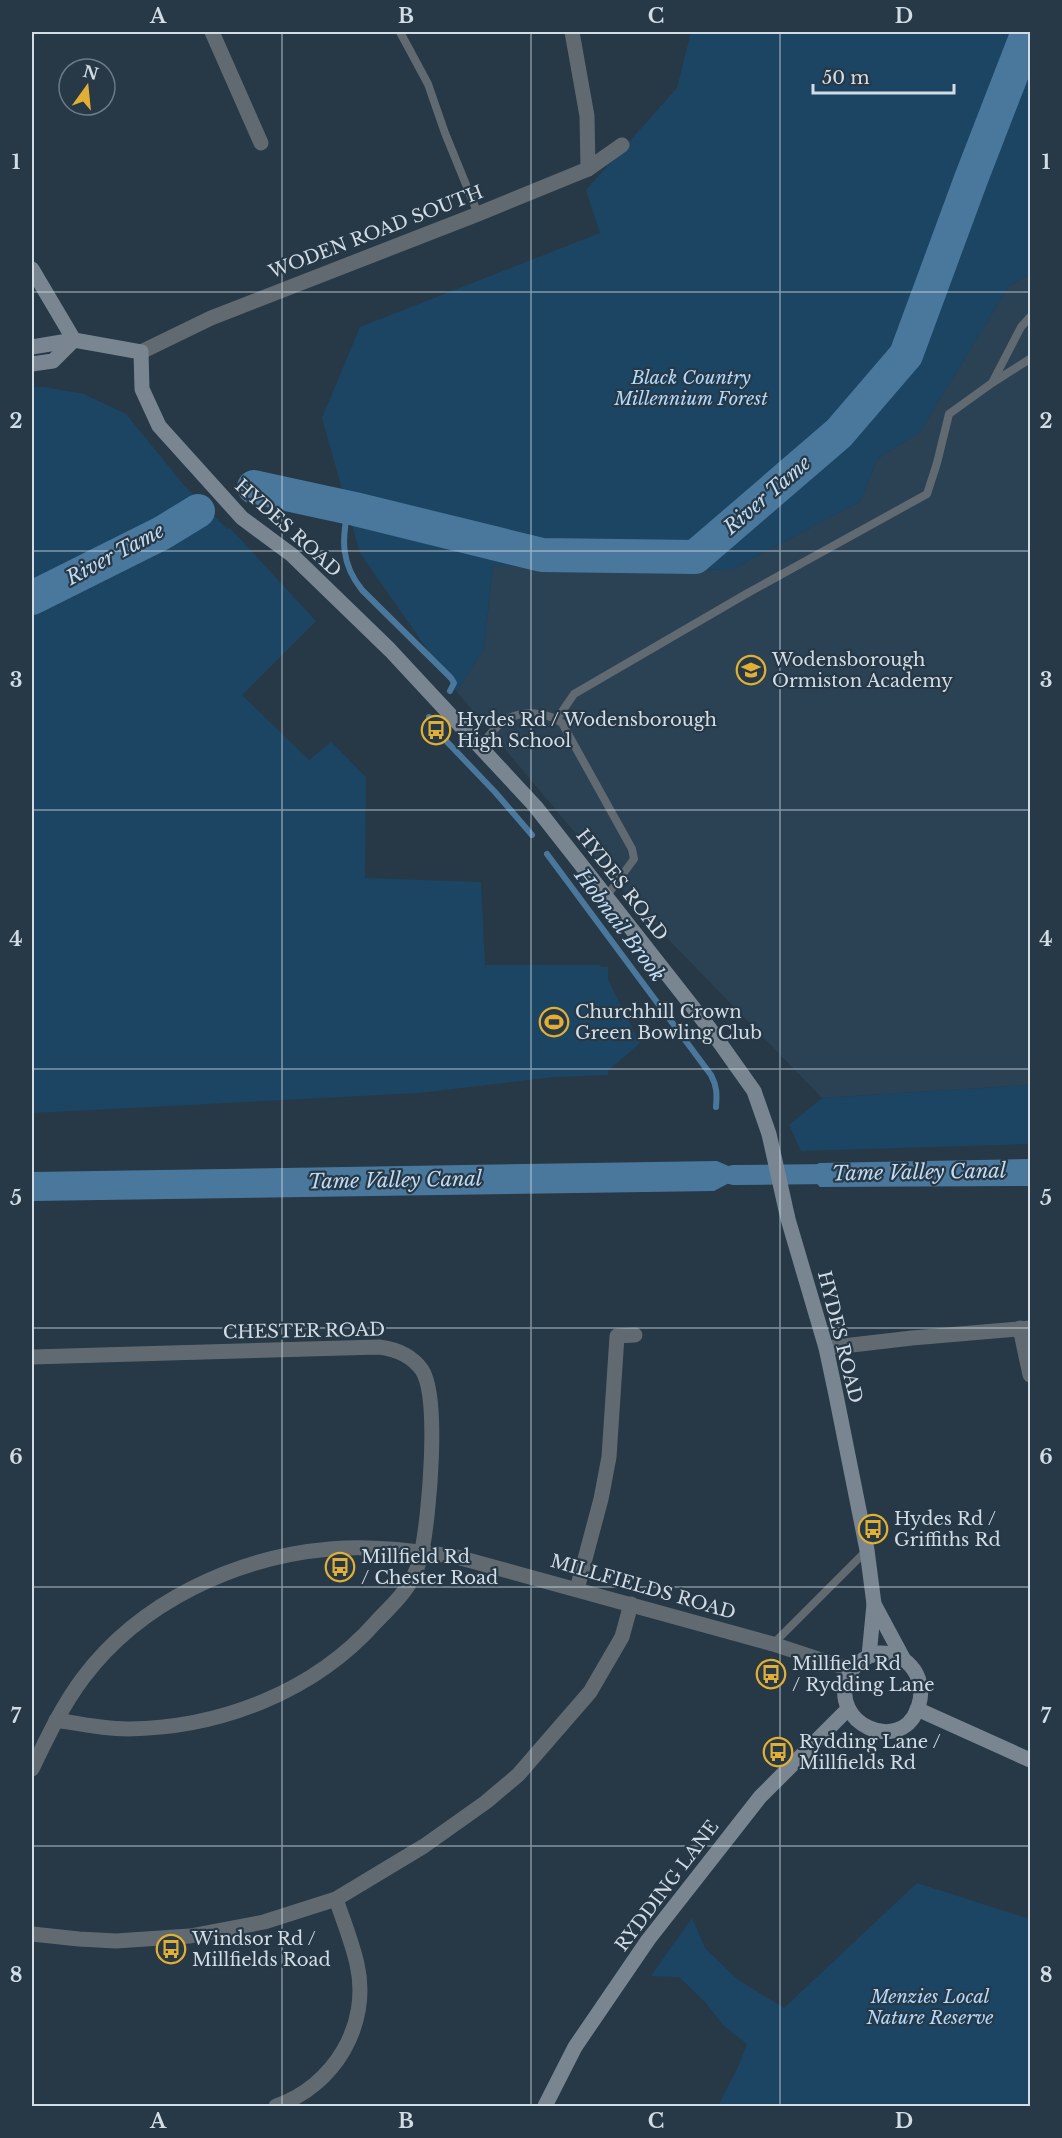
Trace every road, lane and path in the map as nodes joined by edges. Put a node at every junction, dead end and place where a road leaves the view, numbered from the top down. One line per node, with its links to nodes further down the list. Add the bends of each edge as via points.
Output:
1 (212, 32): 4 (street)
2 (400, 32): 7 (lane, via 428,84)
3 (573, 32): 6 (street, via 587,116)
4 (261, 142)
5 (622, 145): 6 (street, WODEN ROAD SOUTH)
6 (588, 168): 7 (street, WODEN ROAD SOUTH)
7 (478, 214): 12 (street, WODEN ROAD SOUTH, via 211,318)
8 (32, 268): 10 (street)
9 (1030, 317): 15 (lane)
10 (74, 340): 11 (street); 12 (street); 14 (street, via 53,361)
11 (32, 347)
12 (141, 352): 17 (street, HYDES ROAD, via 142,389 159,426 242,518 292,555)
13 (1030, 359): 15 (lane)
14 (32, 364)
15 (992, 382): 16 (lane, via 949,414 927,494 574,694)
16 (557, 719): 17 (lane, via 530,713 506,720); 18 (lane, via 632,849 634,859)
17 (480, 746): 18 (street, HYDES ROAD, via 535,806)
18 (605, 898): 21 (street, HYDES ROAD, via 710,1029 754,1091)
19 (1025, 1328): 21 (street); 23 (street)
20 (635, 1335): 26 (street, via 617,1336 609,1457)
21 (826, 1348): 24 (street, HYDES ROAD)
22 (32, 1357): 25 (street, CHESTER ROAD, via 379,1347 399,1351 422,1371 430,1391 431,1463)
23 (1030, 1375)
24 (867, 1550): 28 (street, HYDES ROAD); 29 (lane)
25 (422, 1552): 26 (street, MILLFIELDS ROAD, via 494,1566); 35 (street, MILLFIELDS ROAD, via 360,1548 303,1552 220,1575 169,1602 123,1637 83,1678); 35 (street, via 405,1590 365,1635 321,1670 271,1698 215,1718 156,1728 96,1727)
26 (577, 1589): 27 (street, MILLFIELDS ROAD)
27 (631, 1604): 29 (street, MILLFIELDS ROAD); 38 (street, via 622,1637 590,1692 518,1775 424,1846)
28 (874, 1604): 30 (street, HYDES ROAD); 31 (street, HYDES ROAD)
29 (773, 1644): 32 (street, MILLFIELDS ROAD)
30 (869, 1656): 31 (street, via 888,1653); 32 (street)
31 (903, 1658): 34 (street, HYDES ROAD, via 919,1682)
32 (852, 1670): 33 (street, via 845,1684)
33 (848, 1709): 34 (street, via 866,1727 888,1732 904,1726); 41 (street, RYDDING LANE, via 760,1797 648,1940 574,2047)
34 (917, 1709): 36 (street)
35 (56, 1720): 37 (street, MILLFIELDS ROAD)
36 (1030, 1760)
37 (32, 1769)
38 (336, 1899): 39 (street, via 264,1922 190,1936 116,1941); 40 (street, via 357,1965 356,2020 334,2066 310,2089)
39 (32, 1934)
40 (280, 2106)
41 (545, 2106)

